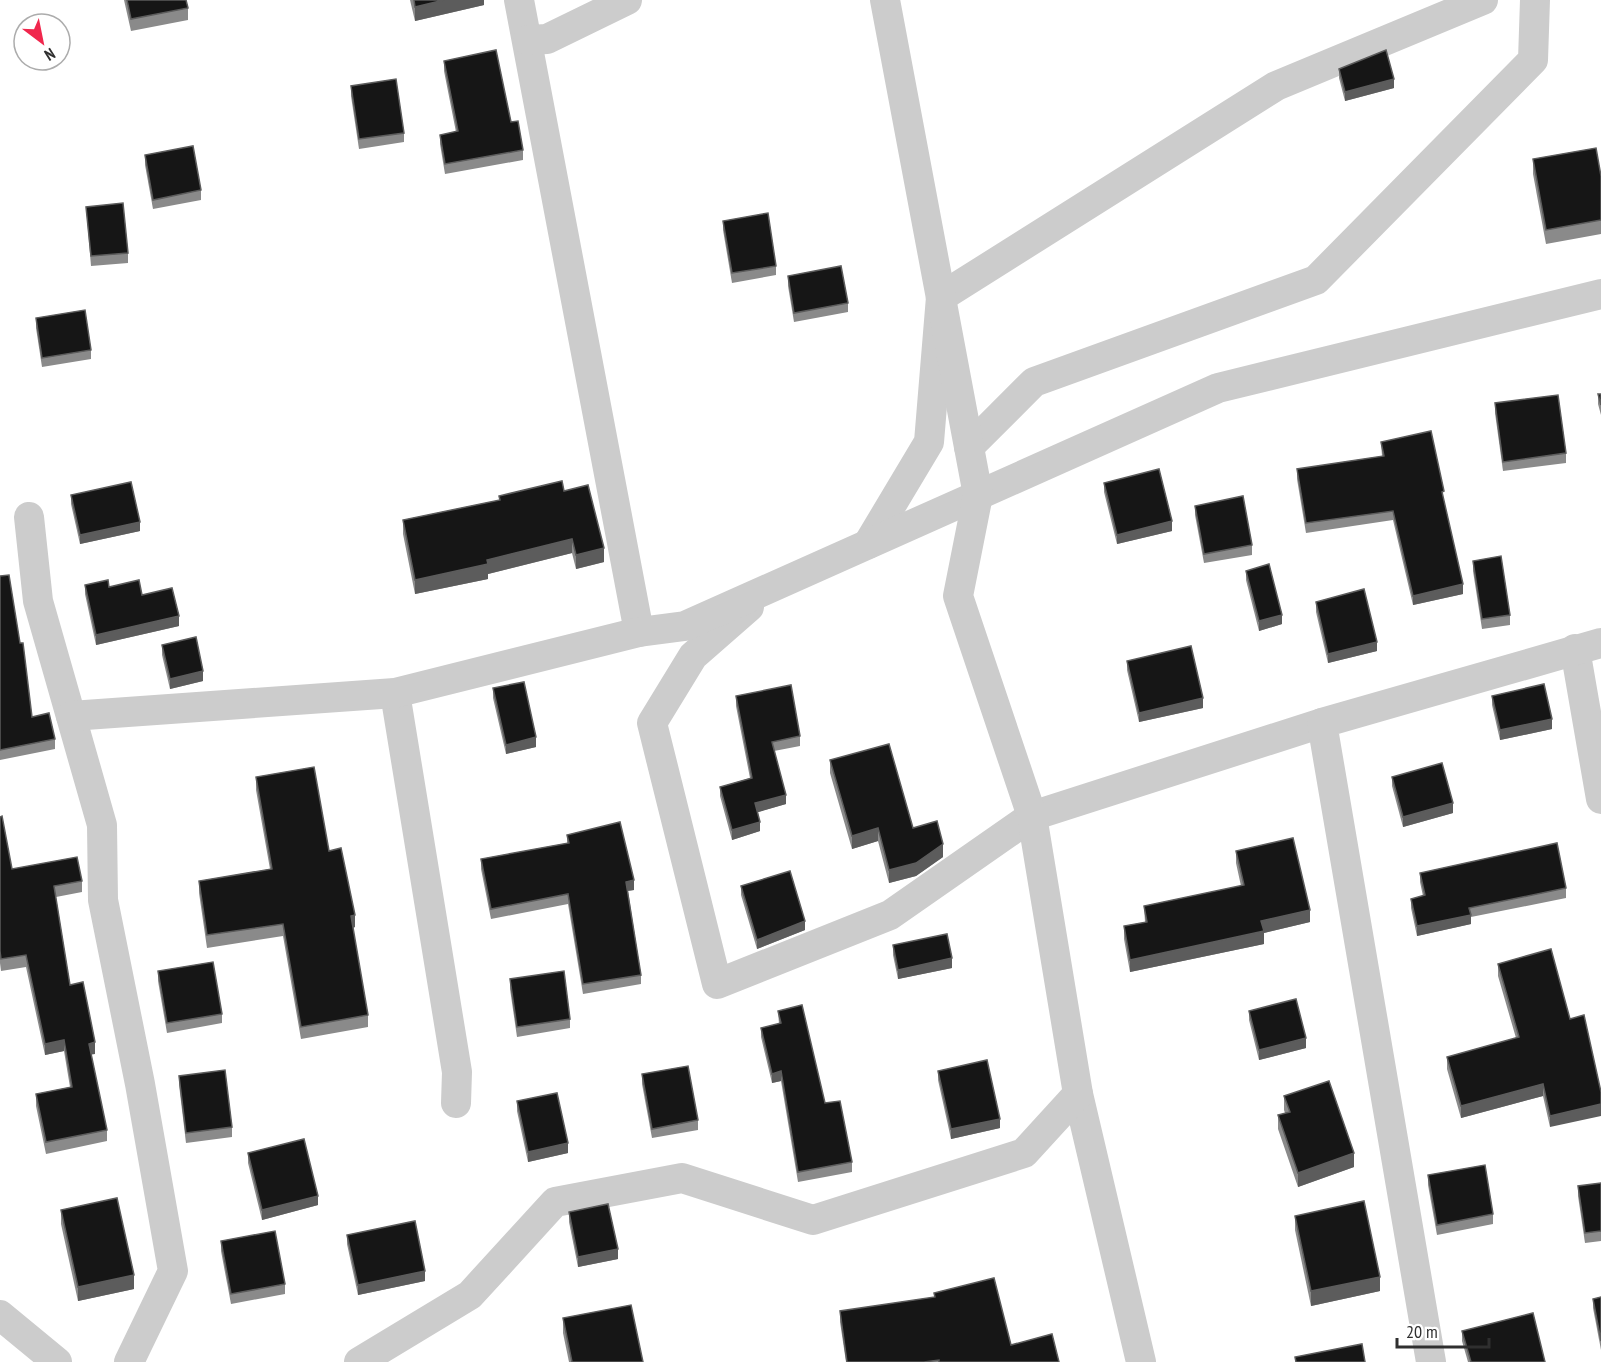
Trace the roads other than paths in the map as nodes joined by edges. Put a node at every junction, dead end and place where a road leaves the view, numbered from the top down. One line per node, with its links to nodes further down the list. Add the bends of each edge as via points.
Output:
1 (519, 0): 6 (street)
2 (627, 0): 6 (street, via 547,39)
3 (885, 0): 8 (street)
4 (1483, 0): 8 (street, via 1276,86)
5 (1535, 0): 9 (street, via 1533,60 1316,280 1034,382)
6 (528, 40): 14 (street)
7 (1601, 294): 10 (street, via 1218,388)
8 (941, 297): 9 (street); 12 (street, via 929,442)
9 (969, 447): 10 (street)
10 (978, 495): 12 (street); 20 (street, via 958,596)
11 (29, 517): 17 (street, via 38,601)
12 (868, 544): 13 (street)
13 (772, 587): 14 (street, via 685,626); 20 (street, via 693,656 652,723 717,984 890,915)
14 (639, 632): 16 (street)
15 (1588, 646): 18 (street); 19 (street)
16 (395, 693): 17 (street); 22 (street, via 457,1072)
17 (71, 716): 25 (street, via 102,825 103,900 173,1271)
18 (1322, 723): 20 (street); 28 (street)
19 (1601, 799)
20 (1032, 816): 21 (street)
21 (1078, 1094): 26 (street, via 1024,1153 813,1220 682,1178 555,1202 470,1295); 27 (street)
22 (456, 1103)
23 (0, 1315): 24 (street)
24 (57, 1362)
25 (129, 1362)
26 (359, 1362)
27 (1141, 1362)
28 (1431, 1362)

